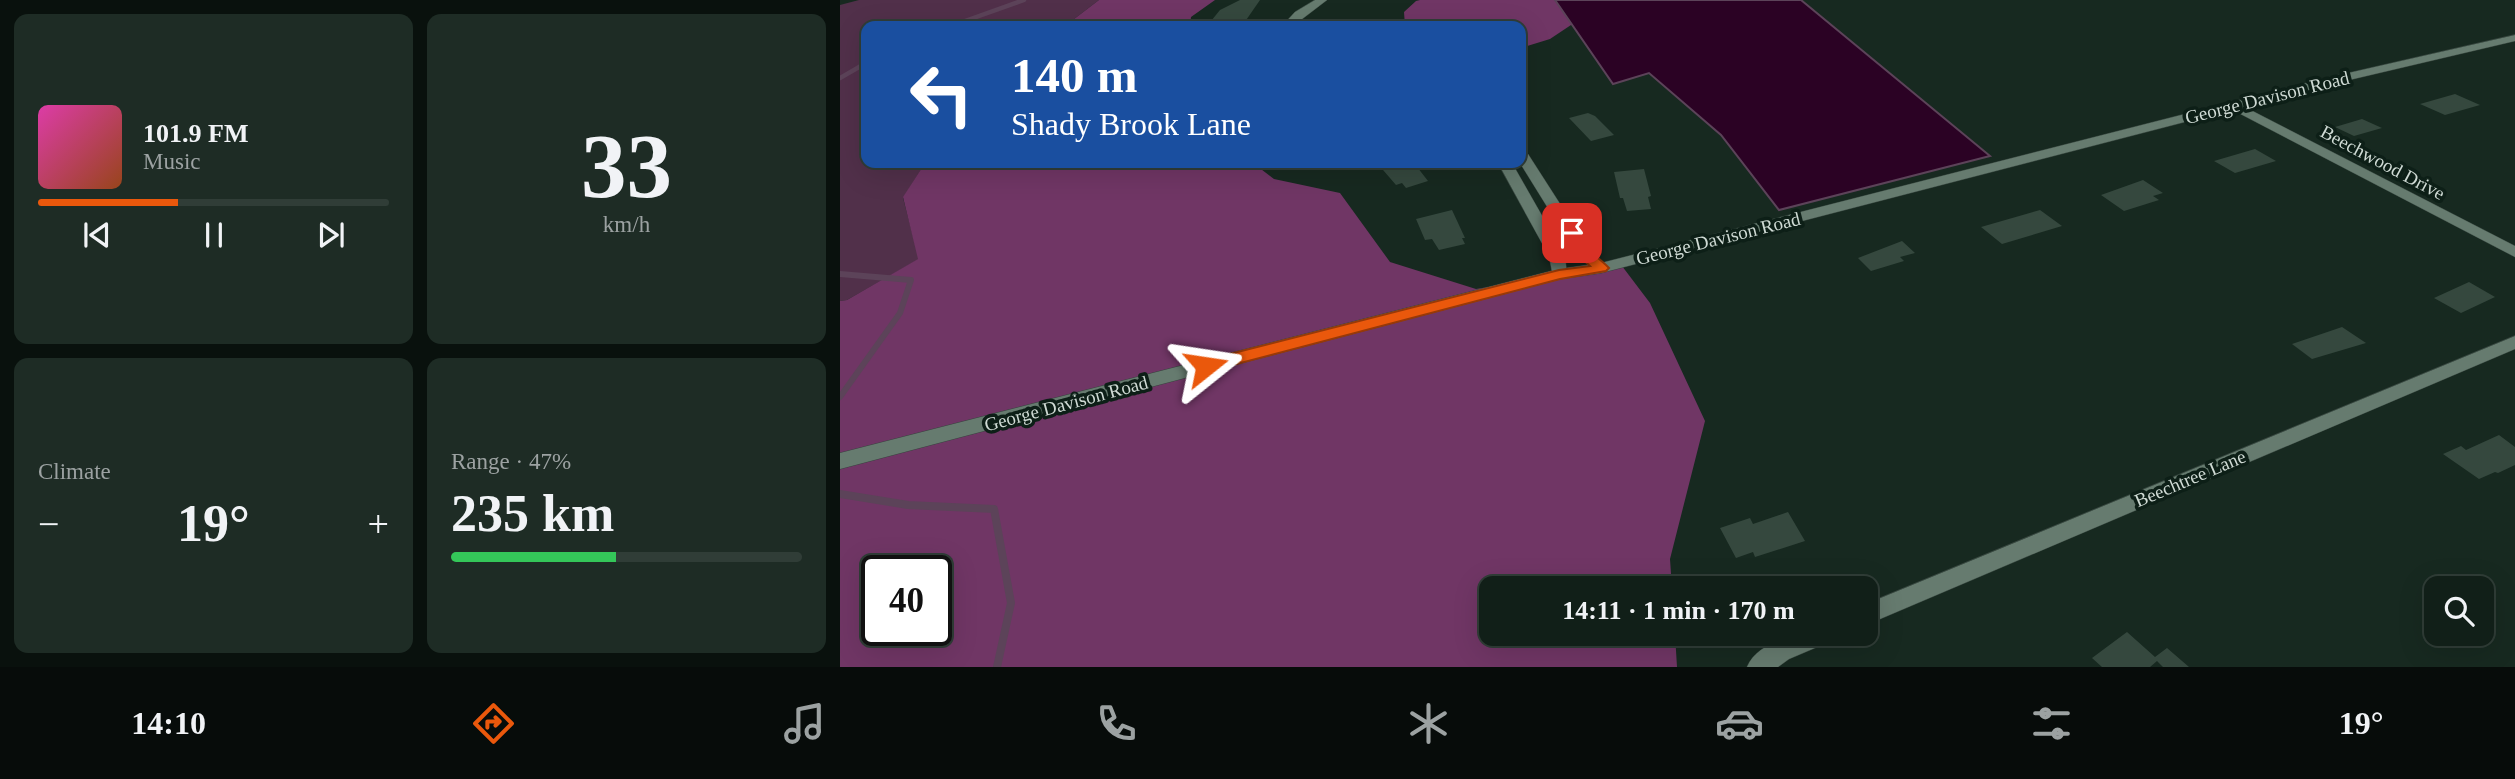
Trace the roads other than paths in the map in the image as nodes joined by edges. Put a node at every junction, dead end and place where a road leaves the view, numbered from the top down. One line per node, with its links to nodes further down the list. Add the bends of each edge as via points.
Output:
1 (1322, 0): 2 (street)
2 (1292, 21)
3 (2515, 38): 4 (street, George Davison Road)
4 (2233, 105): 9 (street, Beechwood Drive); 10 (street, George Davison Road)
5 (1526, 161): 7 (street)
6 (1508, 168): 8 (street)
7 (1535, 174): 8 (street); 10 (street, via 1583,252)
8 (1514, 180): 11 (street, via 1557,256)
9 (2515, 252)
10 (1601, 268): 11 (street, George Davison Road)
11 (1559, 274): 13 (street, George Davison Road)
12 (2515, 342): 14 (street, Beechtree Lane)
13 (840, 461)
14 (1878, 610)
15 (1792, 646): 16 (street)
16 (1759, 667)

